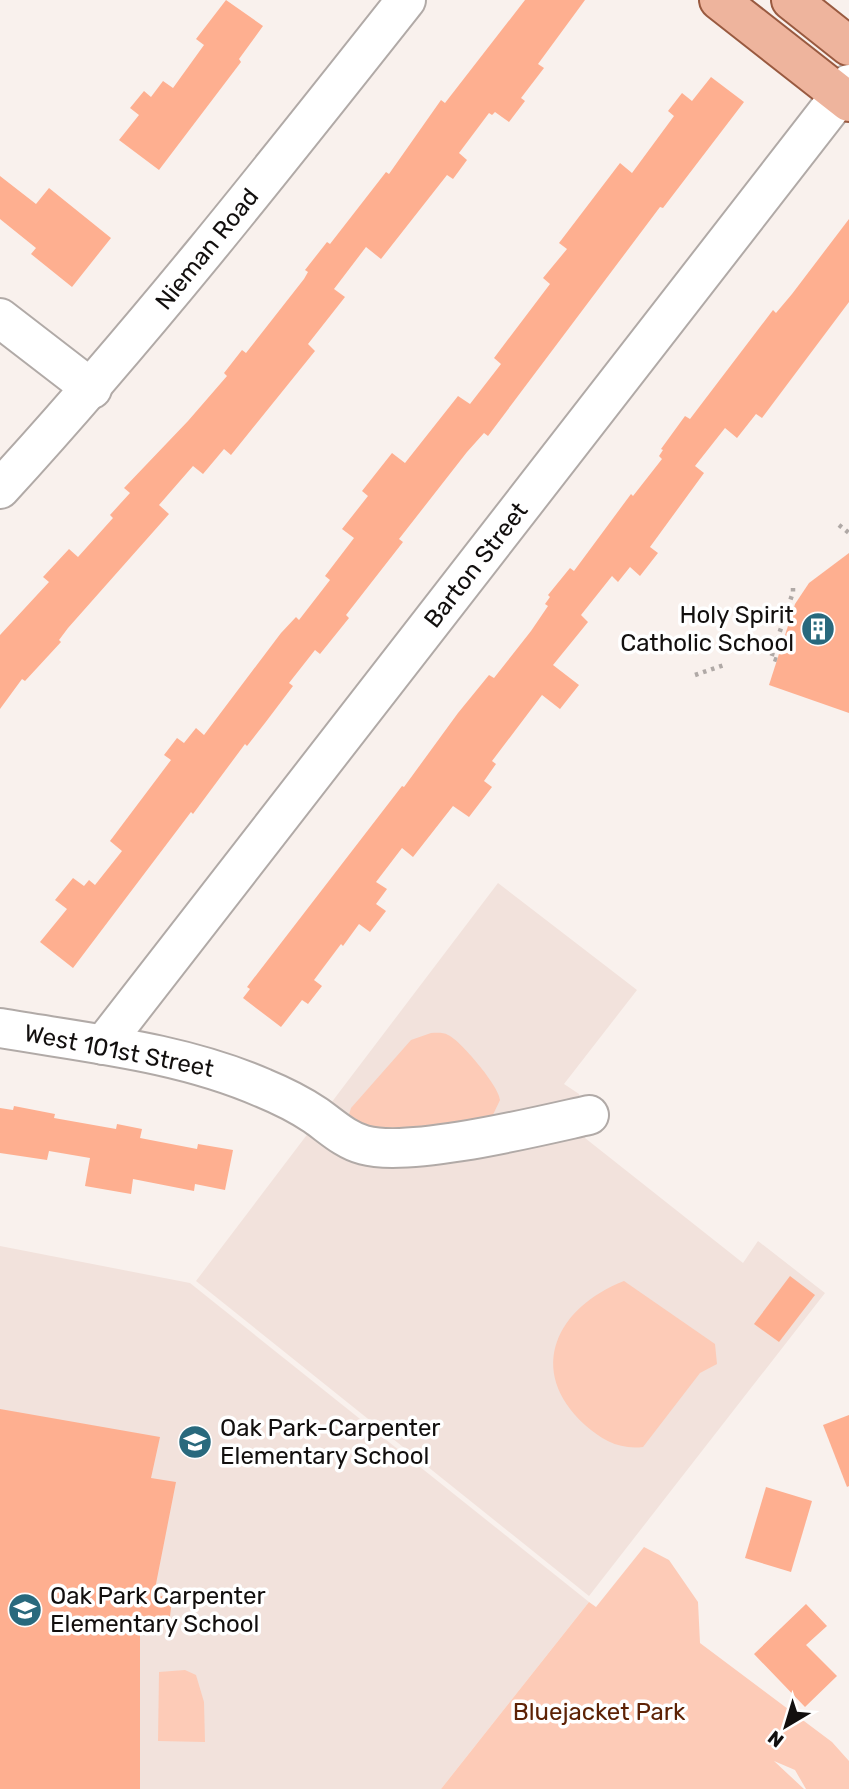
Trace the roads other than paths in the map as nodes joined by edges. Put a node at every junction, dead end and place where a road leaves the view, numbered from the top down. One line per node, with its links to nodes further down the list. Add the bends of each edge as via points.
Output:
1 (406, 0): 7 (street, Nieman Road)
2 (719, 0): 5 (main road)
3 (791, 0): 4 (main road)
4 (849, 46)
5 (846, 94): 10 (street, Barton Street)
6 (0, 318): 7 (street)
7 (92, 389): 8 (street, Nieman Road)
8 (0, 489)
9 (0, 1028): 10 (street, West 101st Street)
10 (103, 1045): 11 (street, West 101st Street, via 224,1072 265,1088 365,1145 411,1147)
11 (589, 1115)

